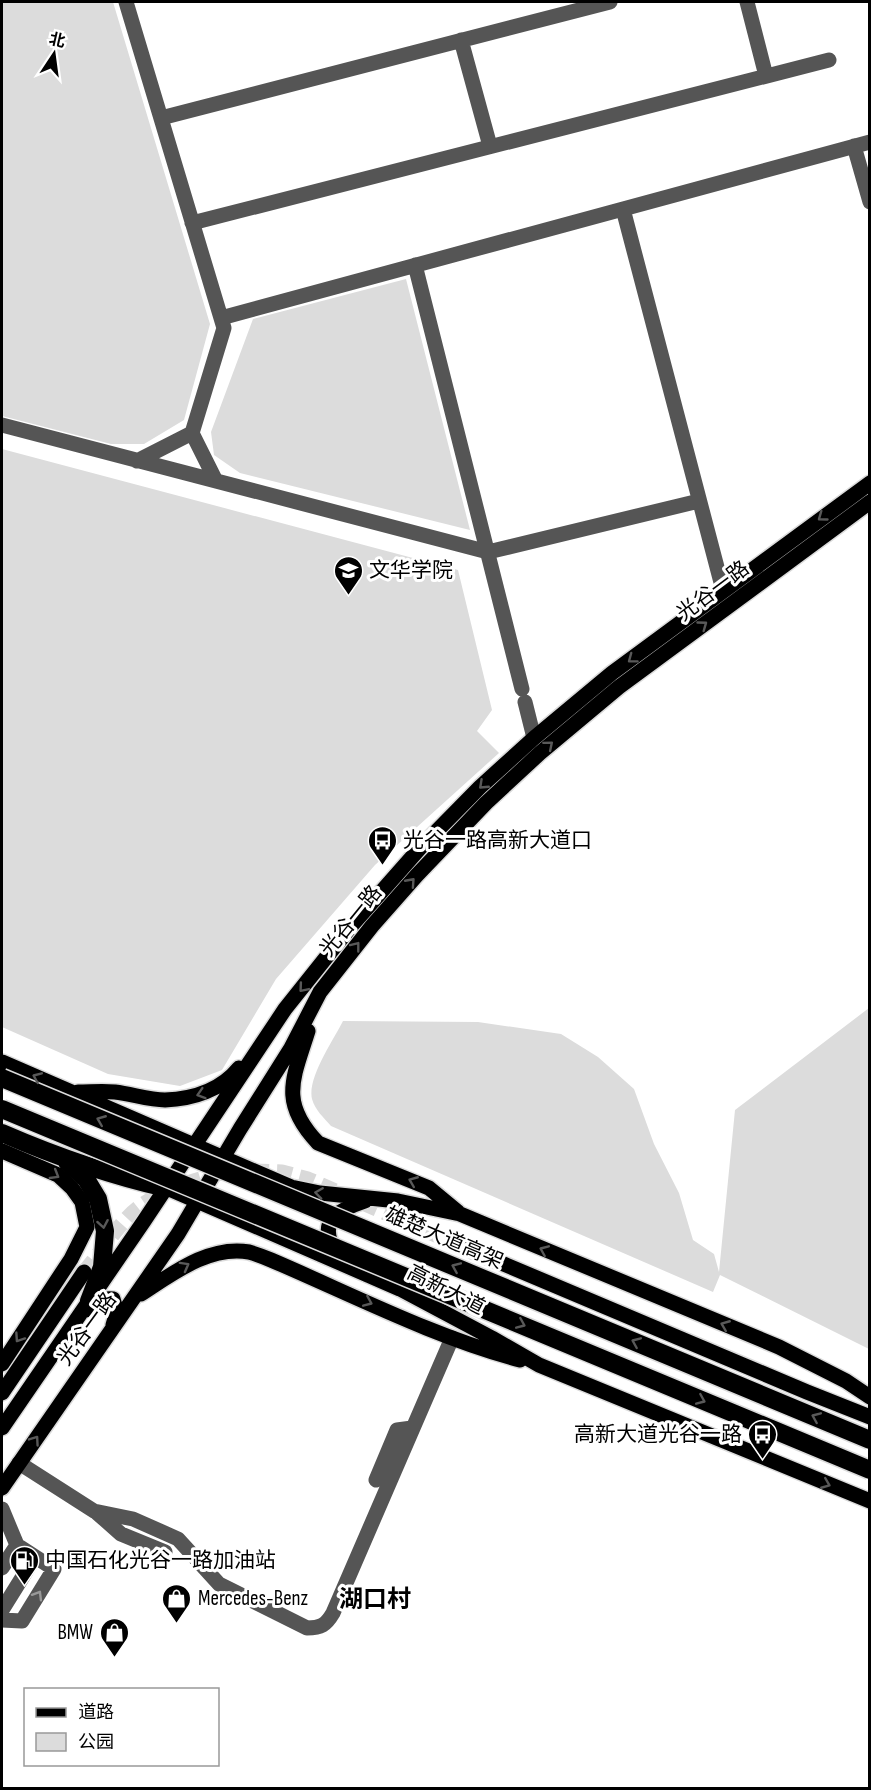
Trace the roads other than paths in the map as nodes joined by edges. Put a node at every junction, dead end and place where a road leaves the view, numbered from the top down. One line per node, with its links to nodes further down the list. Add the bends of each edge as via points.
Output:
1 (126, 2): 7 (street)
2 (610, 2): 4 (street)
3 (747, 2): 6 (street)
4 (461, 40): 7 (street); 9 (street)
5 (829, 60): 6 (street)
6 (766, 76): 9 (street)
7 (161, 118): 13 (street)
8 (870, 142): 10 (street)
9 (490, 146): 13 (street)
10 (854, 146): 11 (street); 12 (street)
11 (870, 202)
12 (623, 209): 14 (street); 21 (street)
13 (192, 223): 15 (street)
14 (415, 265): 15 (street); 23 (street)
15 (221, 318): 17 (street, via 224,328)
16 (2, 425): 18 (street)
17 (192, 433): 18 (street); 19 (street)
18 (137, 461): 19 (street)
19 (216, 481): 23 (street)
20 (870, 483): 24 (main road, 光谷一路, one-way to 24)
21 (699, 501): 23 (street); 24 (street)
22 (870, 502): 26 (main road, 光谷一路, one-way to 22, via 417,875 540,753 619,687)
23 (488, 552): 25 (street)
24 (723, 590): 25 (main road, 光谷一路, one-way to 25)
25 (534, 738): 27 (main road, 光谷一路, one-way to 27, via 420,848)
26 (320, 992): 30 (main road, 光谷一路); 43 (main road, one-way to 26, via 429,1188 318,1143 301,1121 292,1098 293,1083)
27 (285, 1009): 29 (main road, 光谷一路); 32 (main road, one-way to 32, via 232,1076 212,1090 164,1100 113,1092)
28 (2, 1062): 32 (main road, one-way to 28)
29 (249, 1064): 30 (main road, via 245,1083 249,1089); 36 (main road, 光谷一路)
30 (273, 1076): 38 (main road, 光谷一路)
31 (2, 1078): 58 (highway, 雄楚大道高架, one-way to 31, bridge)
32 (72, 1092): 36 (main road)
33 (2, 1109): 60 (highway, one-way to 60, bridge)
34 (2, 1117): 40 (main road, 高新大道)
35 (2, 1133): 39 (highway)
36 (194, 1146): 38 (main road); 40 (main road, 光谷一路)
37 (2, 1151): 51 (main road, one-way to 51, via 58,1175 82,1202 87,1227 71,1259)
38 (223, 1158): 41 (main road, one-way to 38, via 291,1187); 42 (main road, 光谷一路)
39 (63, 1159): 40 (highway); 48 (highway, one-way to 48, via 86,1179 98,1199 105,1231 102,1267)
40 (166, 1188): 42 (main road, 高新大道); 48 (main road, 光谷一路)
41 (371, 1198): 43 (main road); 45 (main road, via 337,1213 327,1231 336,1253)
42 (197, 1201): 45 (main road, 高新大道); 47 (main road, 光谷一路)
43 (460, 1214): 54 (main road, one-way to 43, via 779,1347)
44 (461, 1246): 55 (main road)
45 (350, 1267): 52 (main road, 高新大道, via 400,1289)
46 (84, 1272): 53 (main road)
47 (136, 1297): 49 (main road, 光谷一路); 50 (main road, one-way to 50, via 192,1262 227,1252 248,1252)
48 (85, 1307): 49 (main road, via 113,1299 117,1312); 56 (main road, 光谷一路)
49 (110, 1333): 59 (main road, 光谷一路, one-way to 49)
50 (452, 1338): 52 (main road); 57 (street)
51 (2, 1364)
52 (539, 1365): 63 (main road, 高新大道, one-way to 63)
53 (2, 1393)
54 (870, 1396)
55 (870, 1416)
56 (2, 1428)
57 (412, 1428): 61 (street, via 398,1430); 65 (street, via 333,1613 320,1628 307,1628 219,1584 178,1539 132,1519)
58 (870, 1440)
59 (19, 1463): 62 (main road, 光谷一路); 65 (street)
60 (870, 1470)
61 (376, 1480)
62 (2, 1488)
63 (870, 1501)
64 (2, 1509): 66 (street)
65 (94, 1511): 67 (street, via 121,1534)
66 (17, 1545): 68 (street); 69 (street)
67 (165, 1552)
68 (35, 1557): 70 (street); 71 (street, one-way to 68, via 22,1621 54,1569)
69 (2, 1568)
70 (2, 1610)
71 (2, 1620)

